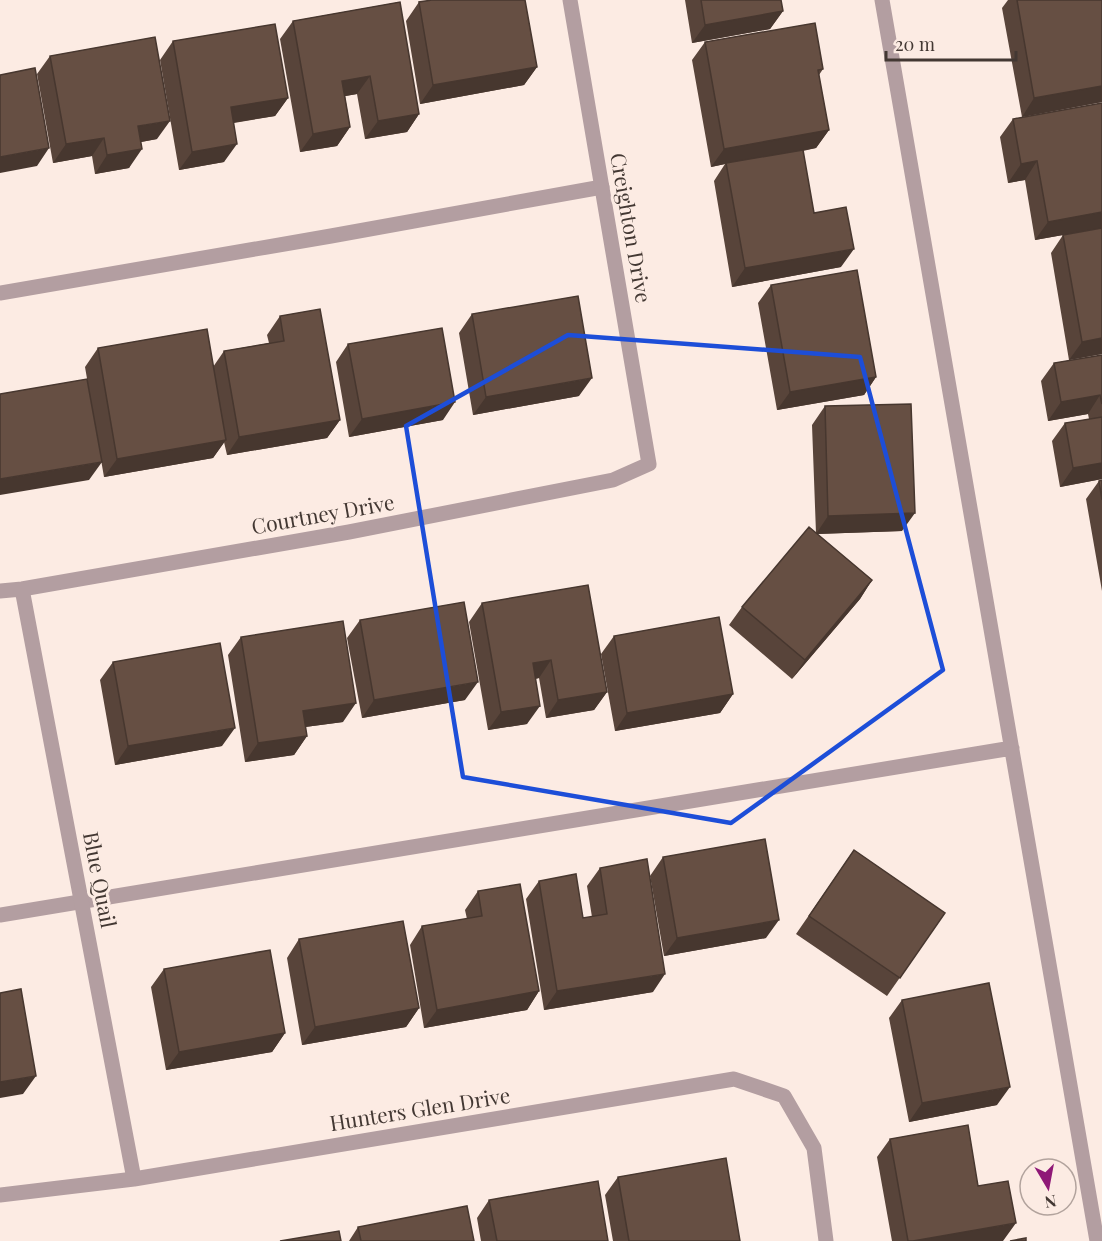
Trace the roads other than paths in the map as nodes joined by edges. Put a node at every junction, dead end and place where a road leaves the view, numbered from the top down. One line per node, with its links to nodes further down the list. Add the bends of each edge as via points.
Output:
1 (570, 0): 3 (street, Creighton Drive)
2 (882, 0): 8 (street)
3 (602, 187): 4 (street); 5 (street, Creighton Drive)
4 (0, 293)
5 (649, 464): 6 (street, Courtney Drive, via 613,480 349,532)
6 (22, 589): 7 (street, Courtney Drive); 9 (street, Blue Quail)
7 (0, 591)
8 (1012, 748): 9 (street); 14 (street)
9 (81, 902): 10 (street); 11 (street, Blue Quail)
10 (0, 915)
11 (134, 1179): 12 (street, Hunters Glen Drive); 13 (street, Hunters Glen Drive, via 734,1079 784,1096 814,1148)
12 (0, 1195)
13 (826, 1241)
14 (1097, 1241)

